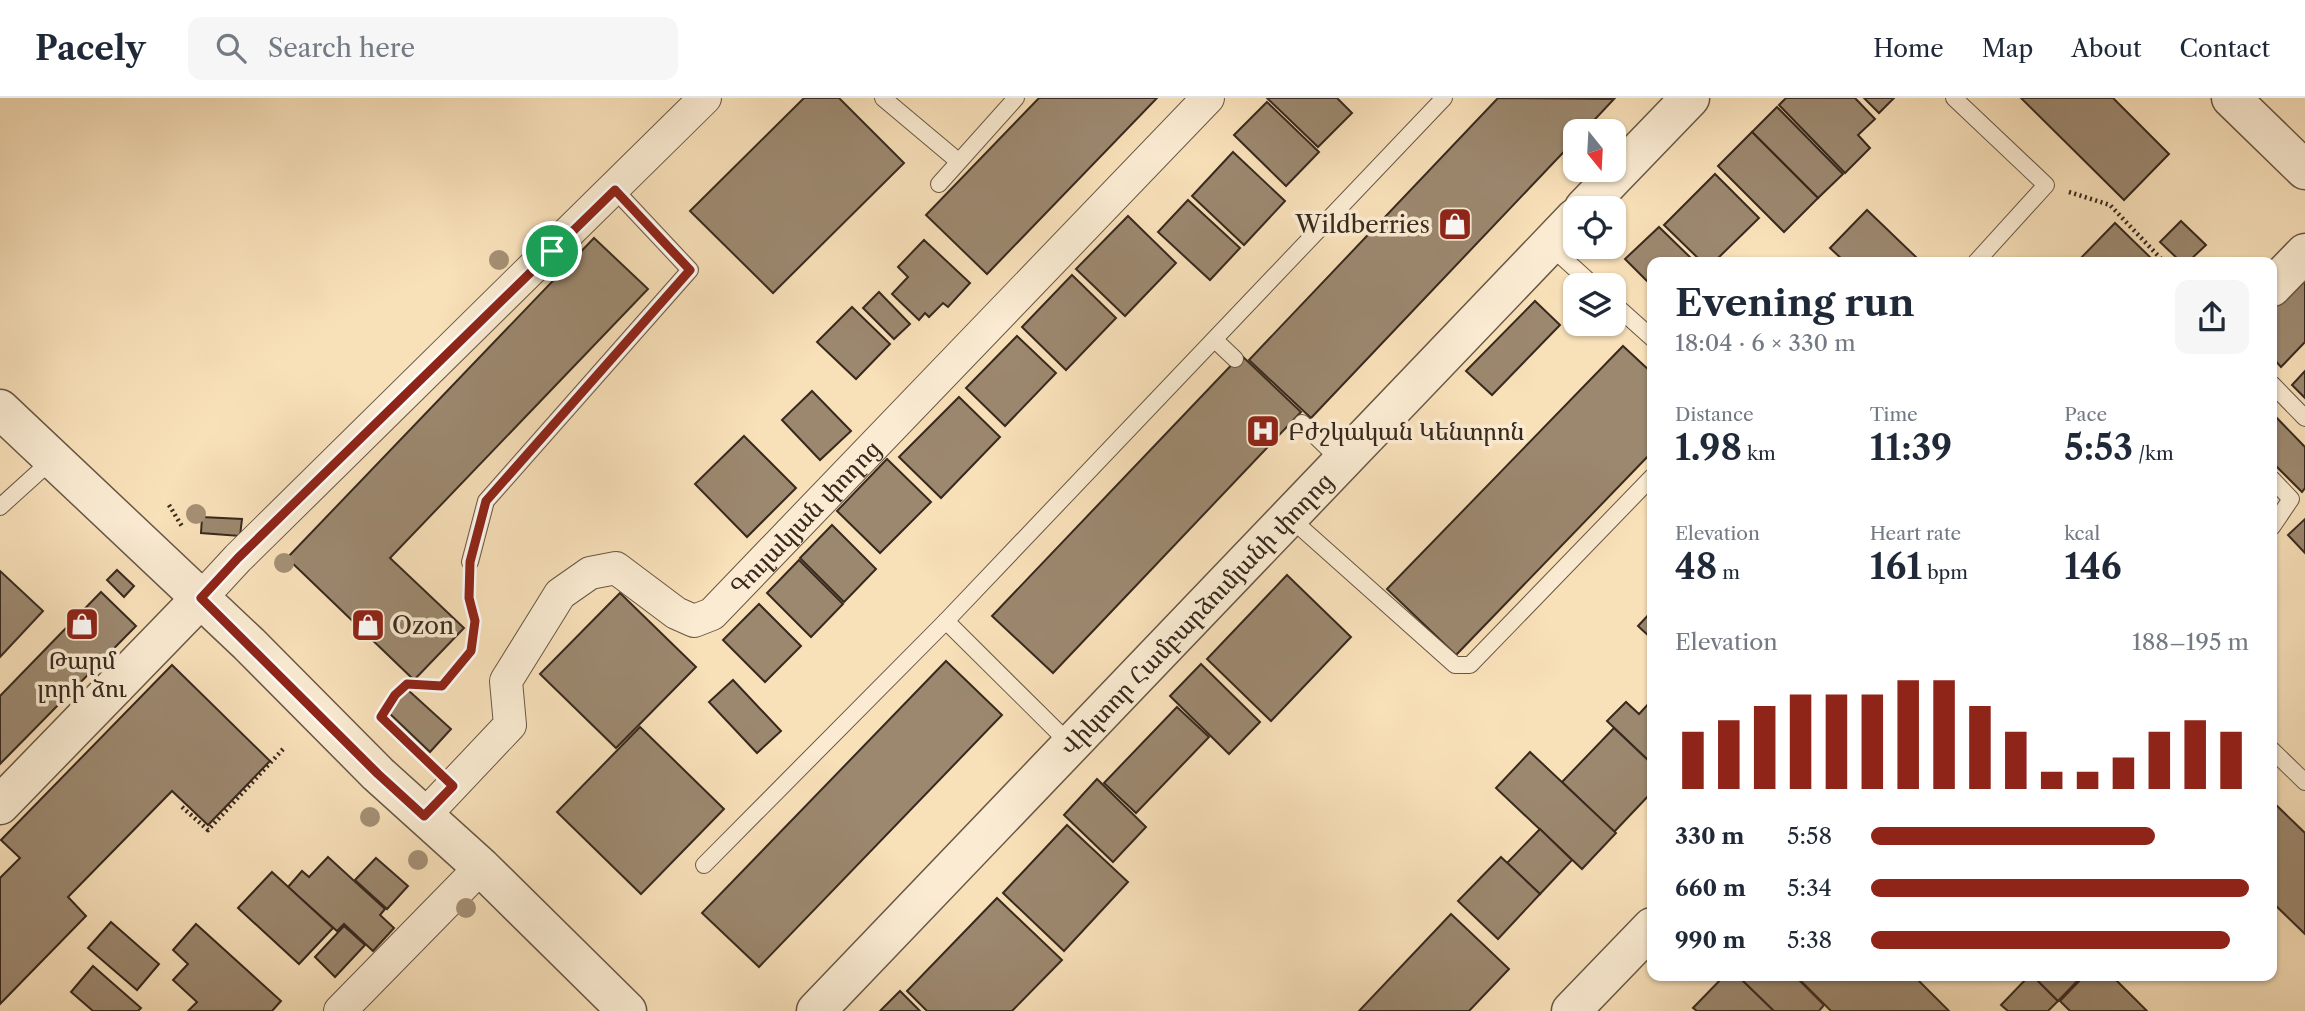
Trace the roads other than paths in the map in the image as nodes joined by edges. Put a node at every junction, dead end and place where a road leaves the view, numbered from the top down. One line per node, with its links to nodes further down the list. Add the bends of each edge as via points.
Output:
1 (705, 98): 12 (street)
2 (883, 98): 9 (lane)
3 (1016, 98): 9 (lane)
4 (1208, 98): 42 (street, Գուլակյան փողոց, via 712,614 694,621 676,613 616,568 590,573 560,594 506,681 510,725)
5 (1444, 98): 22 (lane)
6 (1690, 98): 13 (street)
7 (1954, 98): 17 (lane, via 2046,185)
8 (2231, 98): 10 (street)
9 (958, 161): 11 (lane)
10 (2305, 170)
11 (939, 184)
12 (615, 190): 35 (lane, via 690,270 486,501); 36 (street)
13 (1596, 196)
14 (1563, 230): 15 (street, Վիկտոր Համբարձումյանի փողոց)
15 (1549, 245): 18 (lane); 29 (street, Վիկտոր Համբարձումյանի փողոց)
16 (2305, 253): 19 (street)
17 (1981, 257)
18 (1580, 273)
19 (2277, 282)
20 (1626, 314): 21 (lane)
21 (1647, 333)
22 (1215, 340): 23 (lane); 37 (lane)
23 (1235, 359)
24 (2277, 389): 26 (lane)
25 (0, 409): 28 (street)
26 (2305, 418)
27 (1302, 423): 29 (lane)
28 (53, 459): 32 (lane); 36 (street)
29 (1342, 462): 33 (street, Վիկտոր Համբարձումյանի փողոց)
30 (1647, 482): 33 (lane, via 1470,665 1455,665)
31 (2277, 484): 34 (lane, via 2291,499)
32 (0, 508)
33 (1289, 517): 38 (street, Վիկտոր Համբարձումյանի փողոց)
34 (2277, 520)
35 (470, 562)
36 (201, 598): 41 (street); 42 (street)
37 (946, 621): 38 (lane); 43 (lane)
38 (1071, 745): 48 (street, Վիկտոր Համբարձումյանի փողոց)
39 (2277, 755): 40 (lane)
40 (2305, 782)
41 (0, 806)
42 (424, 816): 44 (street)
43 (704, 865)
44 (481, 867): 46 (street); 47 (street)
45 (1647, 932): 49 (street)
46 (340, 1011)
47 (627, 1011)
48 (816, 1011)
49 (1571, 1011)

